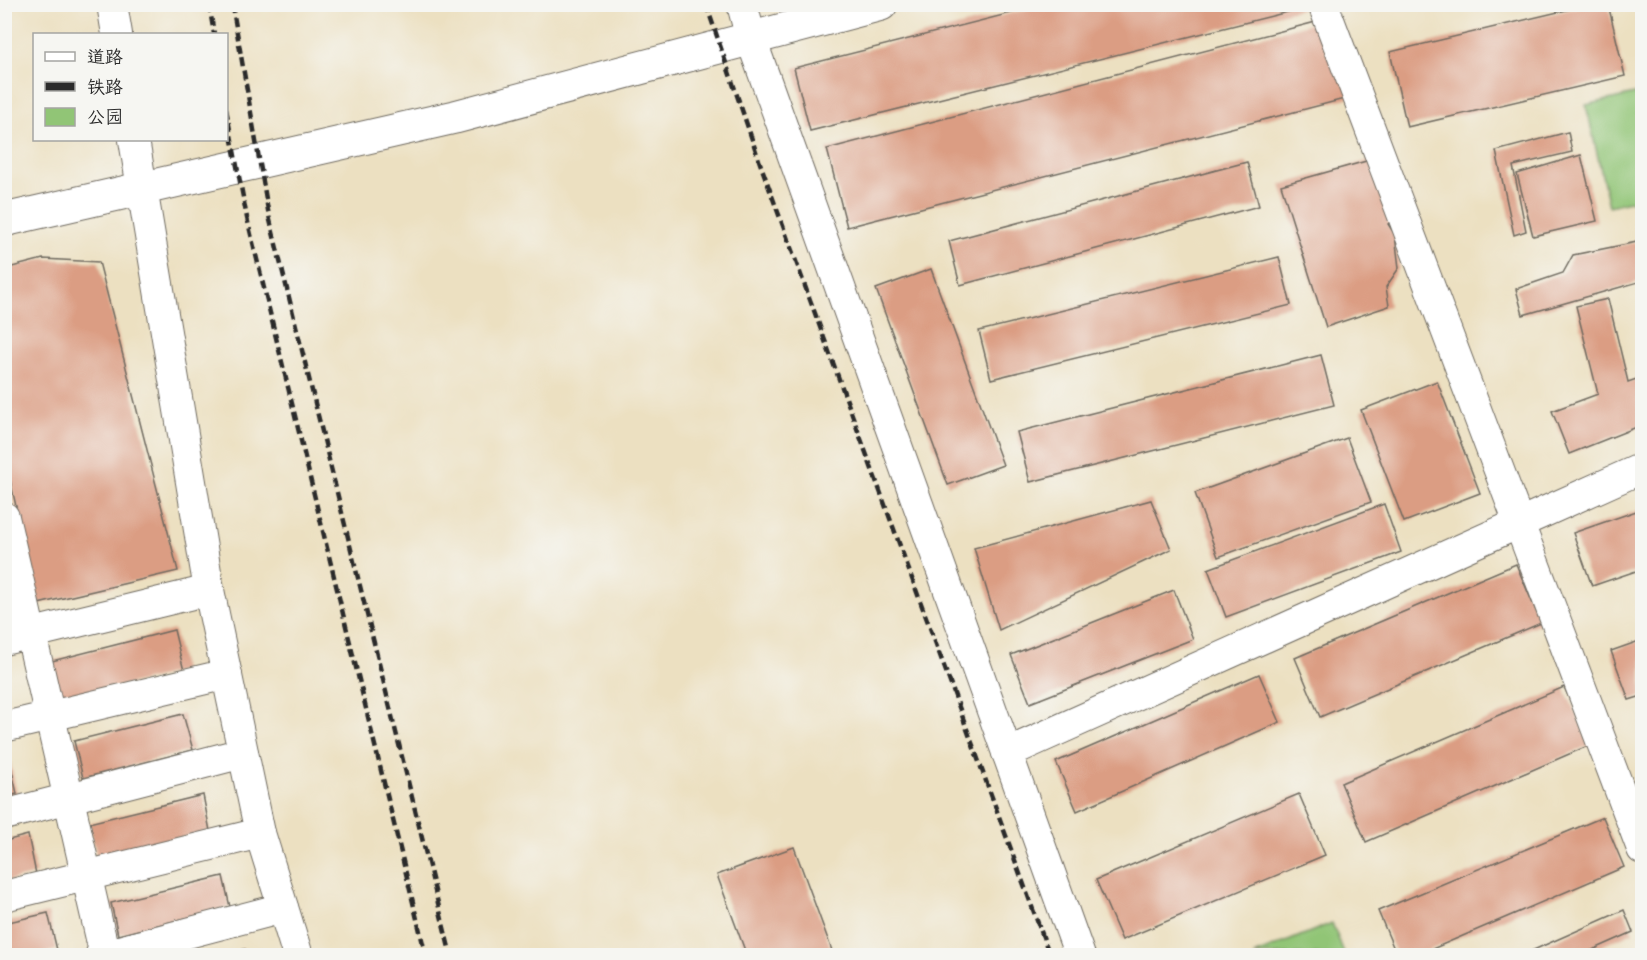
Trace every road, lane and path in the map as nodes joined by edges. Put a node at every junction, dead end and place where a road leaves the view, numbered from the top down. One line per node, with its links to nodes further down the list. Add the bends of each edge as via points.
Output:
1 (112, 4): 5 (street)
2 (742, 4): 6 (street)
3 (881, 4): 6 (street)
4 (1323, 4): 12 (street)
5 (117, 33)
6 (751, 39): 8 (street, via 455,117); 19 (street)
7 (134, 141): 8 (street)
8 (142, 188): 9 (street); 13 (street)
9 (4, 220)
10 (1642, 468): 12 (street)
11 (4, 517): 14 (street)
12 (1519, 523): 19 (street); 23 (street)
13 (210, 590): 14 (street); 15 (street)
14 (17, 637): 16 (street)
15 (227, 674): 16 (street); 18 (street)
16 (50, 716): 17 (street); 20 (street)
17 (4, 727)
18 (243, 753): 20 (street); 22 (street)
19 (1007, 753): 29 (street)
20 (69, 800): 21 (street); 24 (street)
21 (4, 815)
22 (260, 833): 24 (street); 26 (street)
23 (1642, 849)
24 (87, 875): 25 (street); 27 (street)
25 (4, 896)
26 (283, 908): 27 (street); 28 (street)
27 (103, 955)
28 (298, 956)
29 (1080, 956)

